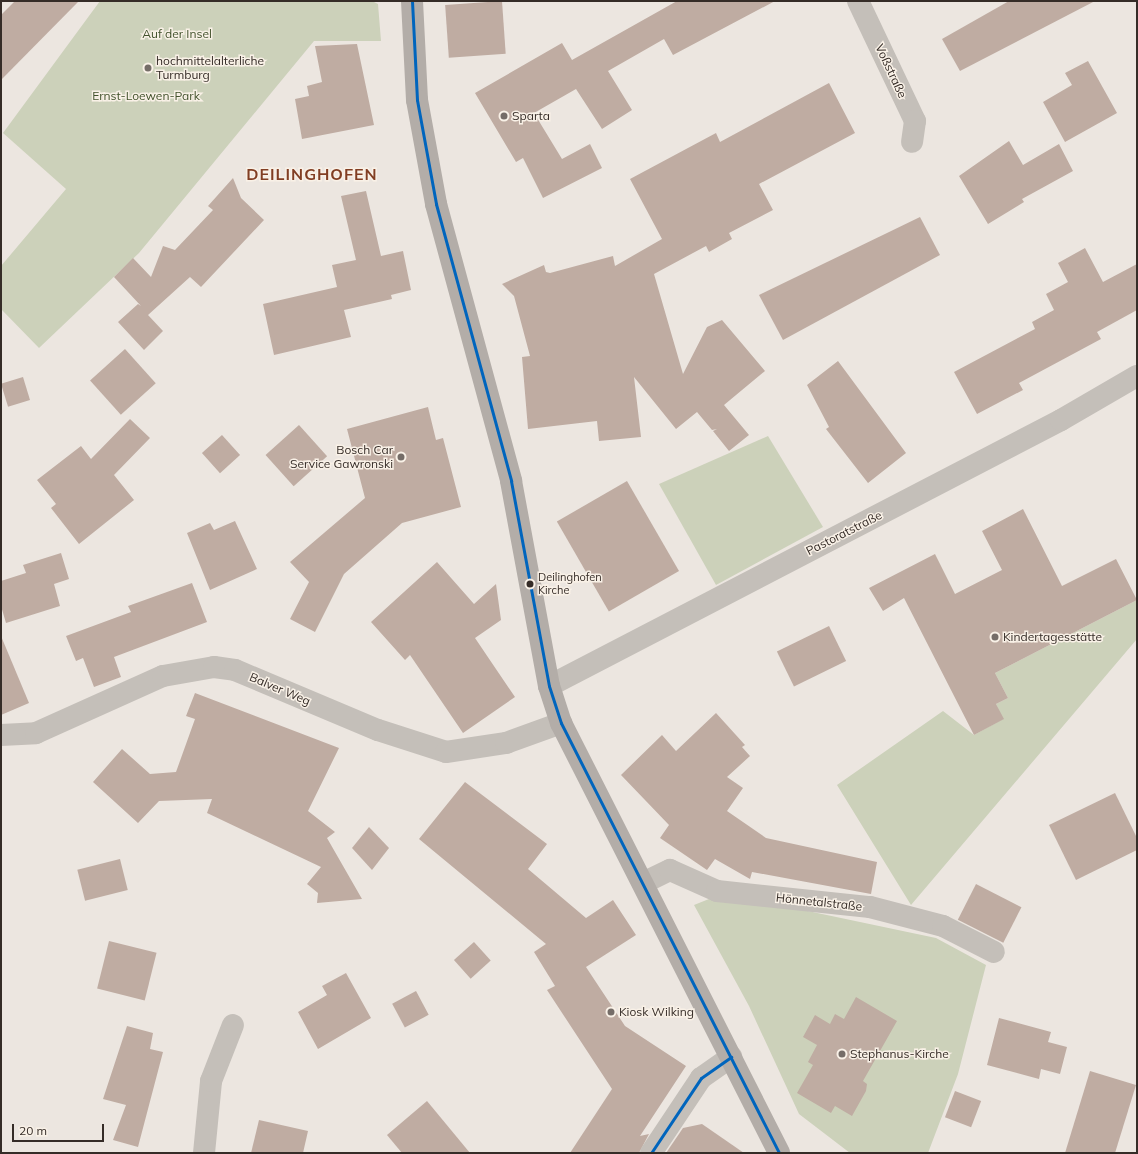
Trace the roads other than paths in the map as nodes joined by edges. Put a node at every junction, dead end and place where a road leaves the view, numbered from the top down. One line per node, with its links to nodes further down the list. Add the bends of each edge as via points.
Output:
1 (412, 1): 5 (main road, via 417,100 436,204 511,481)
2 (858, 1): 3 (street, Voßstraße, via 915,121)
3 (912, 142)
4 (1137, 376): 5 (street, Pastoratstraße, via 1061,420)
5 (549, 686): 6 (main road)
6 (561, 723): 7 (street, Balver Weg, via 506,743 446,752 378,730 235,670 214,667 163,676 36,733); 8 (main road)
7 (1, 735)
8 (643, 883): 9 (street, Hönnetalstraße, via 670,870 717,891 870,907 943,926); 11 (main road)
9 (994, 952)
10 (233, 1025): 12 (street, via 210,1081)
11 (731, 1057): 13 (street, via 701,1078); 14 (main road)
12 (204, 1153)
13 (651, 1153)
14 (779, 1153)

